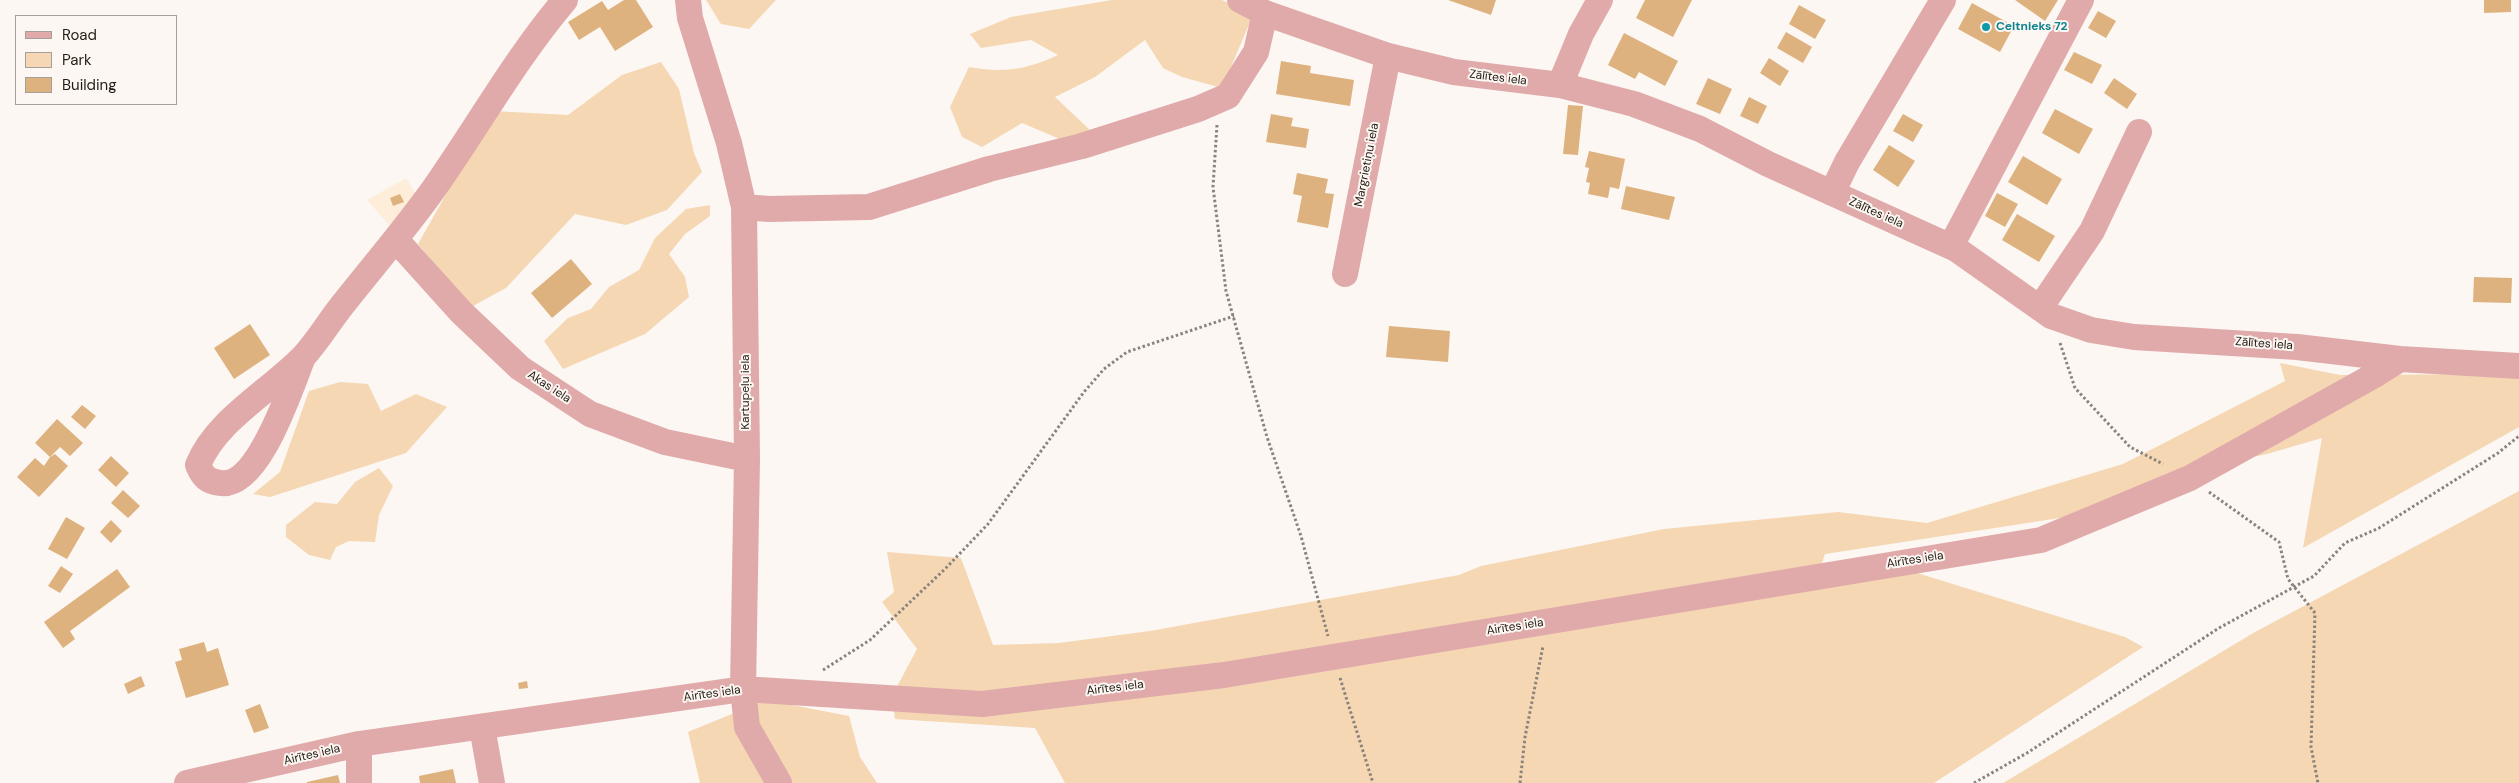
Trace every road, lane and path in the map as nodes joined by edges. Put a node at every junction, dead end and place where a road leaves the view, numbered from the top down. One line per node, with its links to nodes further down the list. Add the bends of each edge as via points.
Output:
1 (565, 0): 14 (street, via 504,80)
2 (688, 0): 13 (street, Kartupeļu iela, via 690,18 729,143)
3 (1240, 0): 7 (street, Zālītes iela)
4 (1600, 0): 9 (street, via 1580,34)
5 (1942, 0): 12 (street)
6 (2081, 0): 15 (street)
7 (1265, 13): 8 (street, Zālītes iela); 10 (street, via 1256,52 1228,96)
8 (1388, 56): 9 (street, Zālītes iela, via 1454,72); 16 (street, Margrietiņu iela)
9 (1560, 86): 12 (street, Zālītes iela, via 1634,104 1700,129)
10 (1213, 103): 13 (street, via 1082,146 989,169 869,206 769,210); 18 (path, via 1217,127 1213,187 1226,291)
11 (2139, 132): 17 (street, via 2092,231)
12 (1832, 193): 15 (street, Zālītes iela)
13 (744, 207): 23 (street, Kartupeļu iela)
14 (396, 240): 19 (street); 23 (street, Akas iela, via 461,312 520,368 590,414 665,442)
15 (1951, 246): 17 (street, Zālītes iela)
16 (1345, 274)
17 (2046, 312): 20 (street, Zālītes iela, via 2091,330 2134,337 2297,347); 24 (path, via 2075,388 2130,447)
18 (1234, 316): 26 (path, via 1266,437 1302,536); 27 (path, via 1127,352 1104,369 988,524 870,640)
19 (303, 357): 19 (street, via 264,450 236,480 223,483 202,476 198,465 203,454 240,411)
20 (2400, 359): 21 (street, Zālītes iela); 24 (street, Airītes iela)
21 (2519, 366)
22 (2519, 436): 37 (path, via 2498,453 2379,528 2345,543 2314,576 2219,628 2027,753)
23 (746, 459): 28 (street, Kartupeļu iela)
24 (2190, 478): 25 (street, Airītes iela, via 2041,540); 38 (path, via 2279,542 2288,579 2315,613 2311,746)
25 (1550, 621): 26 (street, Airītes iela); 36 (path, via 1525,737)
26 (1334, 657): 28 (street, Airītes iela, via 1224,675 982,704); 35 (path)
27 (821, 671)
28 (743, 689): 29 (street, Airītes iela); 34 (street, Kartupeļu iela, via 747,727)
29 (482, 727): 30 (street, Airītes iela); 33 (street)
30 (359, 744): 31 (street, Airītes iela); 32 (street)
31 (187, 783)
32 (359, 783)
33 (492, 783)
34 (780, 783)
35 (1374, 783)
36 (1520, 783)
37 (1974, 783)
38 (2318, 783)

